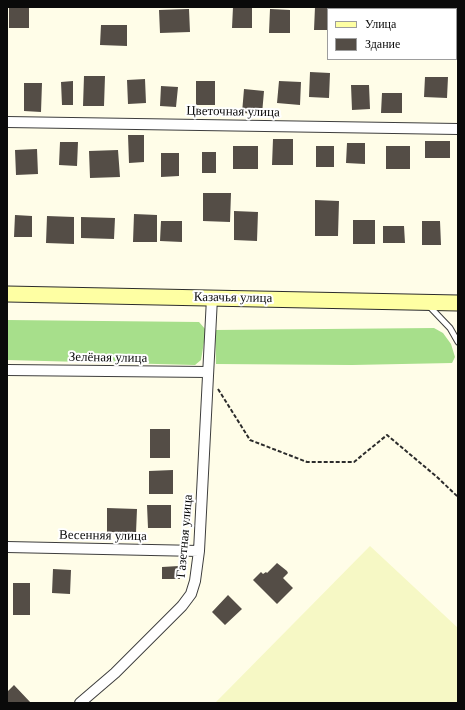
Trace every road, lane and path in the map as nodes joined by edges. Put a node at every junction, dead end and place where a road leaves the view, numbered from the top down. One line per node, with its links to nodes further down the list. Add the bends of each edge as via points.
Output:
1 (7, 122): 2 (street, Цветочная улица)
2 (458, 128)
3 (7, 294): 4 (main road, Казачья улица)
4 (212, 298): 5 (main road, Казачья улица); 9 (street, Газетная улица)
5 (426, 302): 6 (main road, Казачья улица); 7 (lane, via 450,328)
6 (458, 303)
7 (458, 342)
8 (7, 370): 9 (street, Зелёная улица)
9 (208, 372): 10 (path, via 250,440 307,462 354,462 387,435 437,476); 12 (street, Газетная улица)
10 (458, 497)
11 (7, 547): 12 (street, Весенняя улица)
12 (199, 551): 13 (street, Газетная улица, via 191,594 182,606 115,673)
13 (80, 703)

